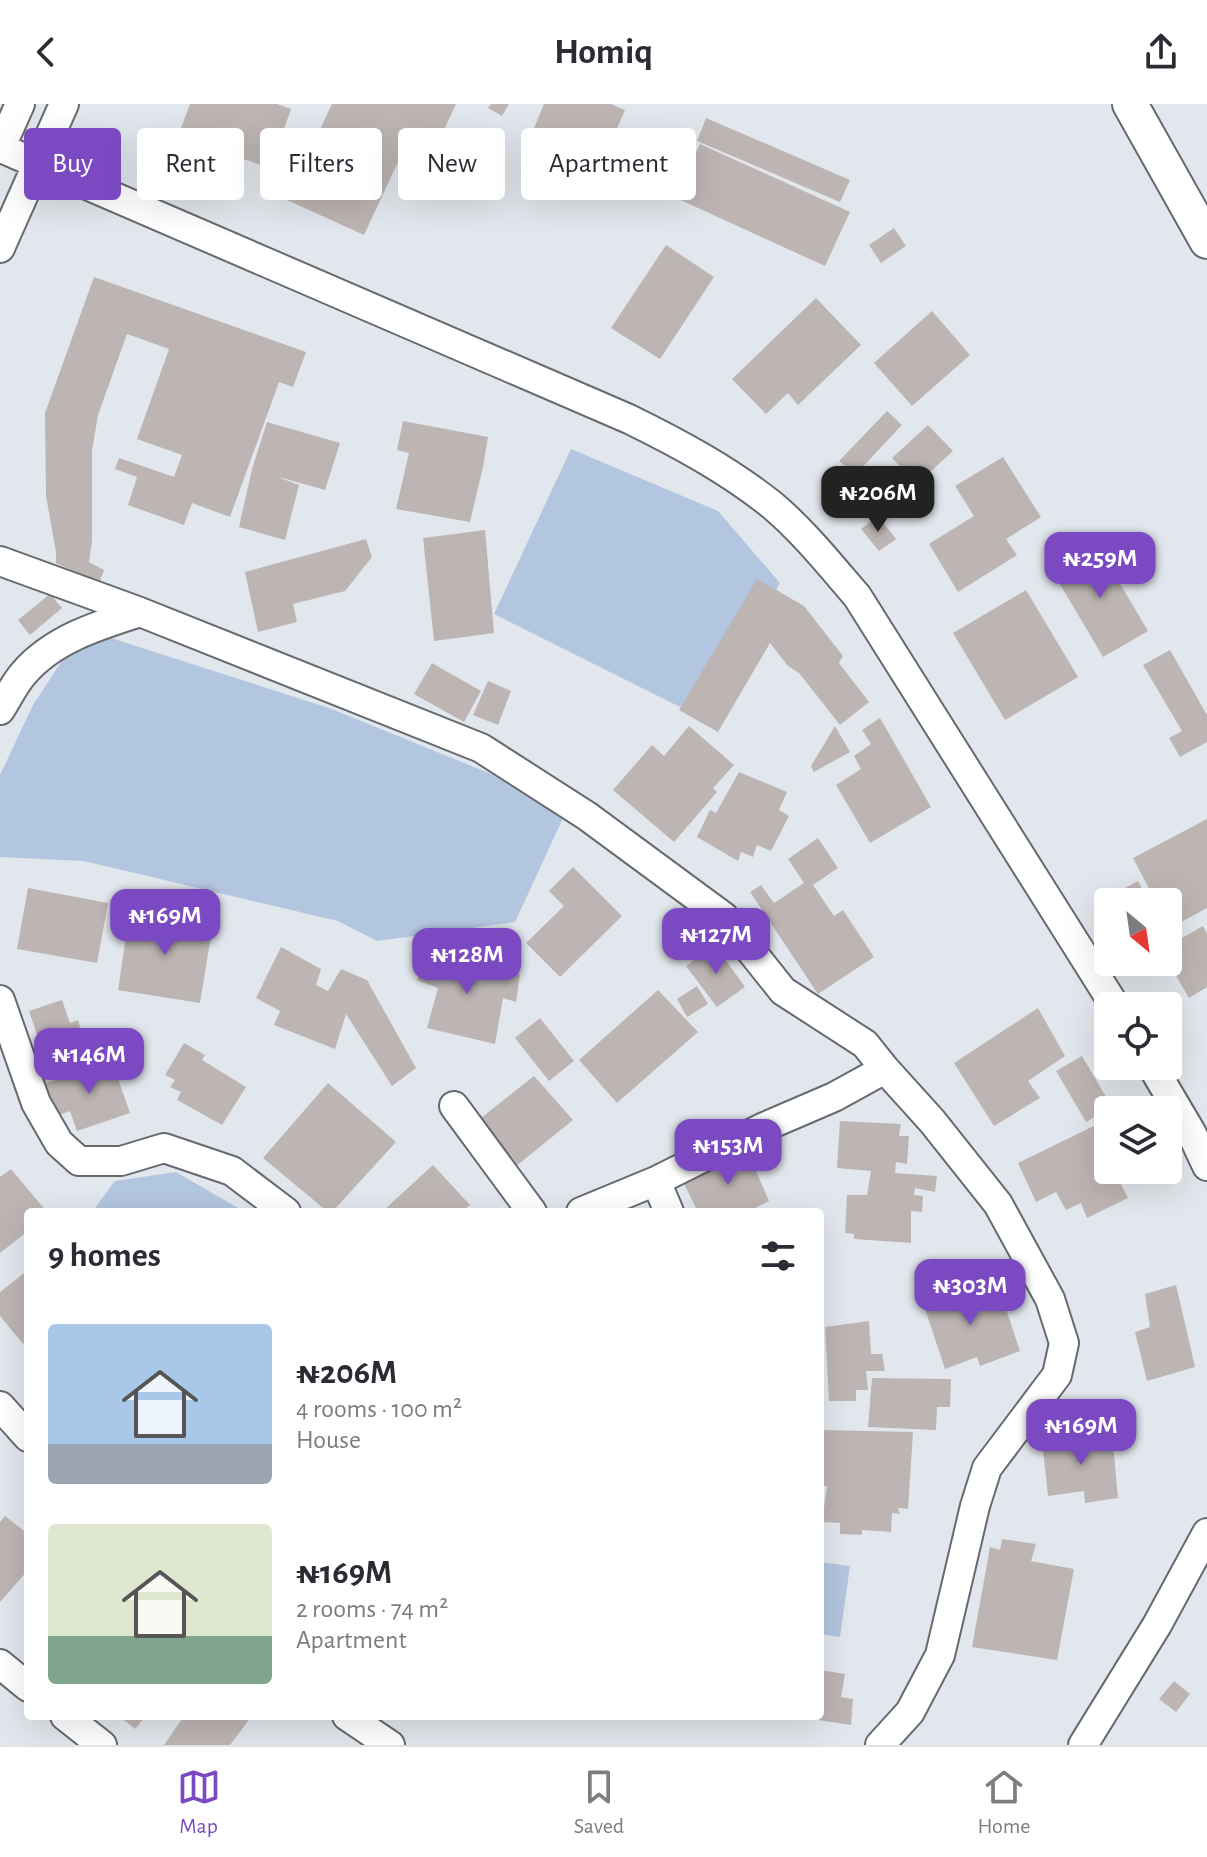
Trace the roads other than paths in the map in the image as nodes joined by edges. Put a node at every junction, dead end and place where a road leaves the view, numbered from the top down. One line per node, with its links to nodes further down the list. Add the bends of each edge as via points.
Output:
1 (20, 104): 5 (street)
2 (64, 104): 4 (street)
3 (1130, 104): 9 (main road)
4 (53, 128)
5 (0, 149): 6 (street)
6 (24, 159)
7 (24, 194): 10 (street)
8 (119, 200): 14 (street, via 629,419 718,466 773,506 857,596)
9 (1207, 241)
10 (0, 248)
11 (0, 561): 12 (street)
12 (140, 612): 13 (street, via 48,650 23,674); 16 (street, via 481,748 587,816 724,917 783,991 865,1044)
13 (0, 710)
14 (1106, 992)
15 (0, 1000): 21 (street, via 36,1103 59,1143 79,1161 121,1161 164,1148 232,1171)
16 (885, 1069): 20 (street); 34 (street, via 998,1204 1050,1299 1064,1343 1057,1375 987,1468 940,1655 910,1712)
17 (1160, 1080): 19 (street)
18 (454, 1106): 22 (street)
19 (1207, 1166)
20 (656, 1181): 23 (street); 24 (street)
21 (281, 1208)
22 (529, 1208)
23 (591, 1208)
24 (667, 1208)
25 (0, 1406): 26 (street)
26 (24, 1433)
27 (1207, 1533): 35 (street)
28 (0, 1664): 29 (street)
29 (24, 1684)
30 (70, 1720): 32 (street)
31 (353, 1720): 33 (street)
32 (102, 1745)
33 (390, 1745)
34 (880, 1745)
35 (1083, 1745)

